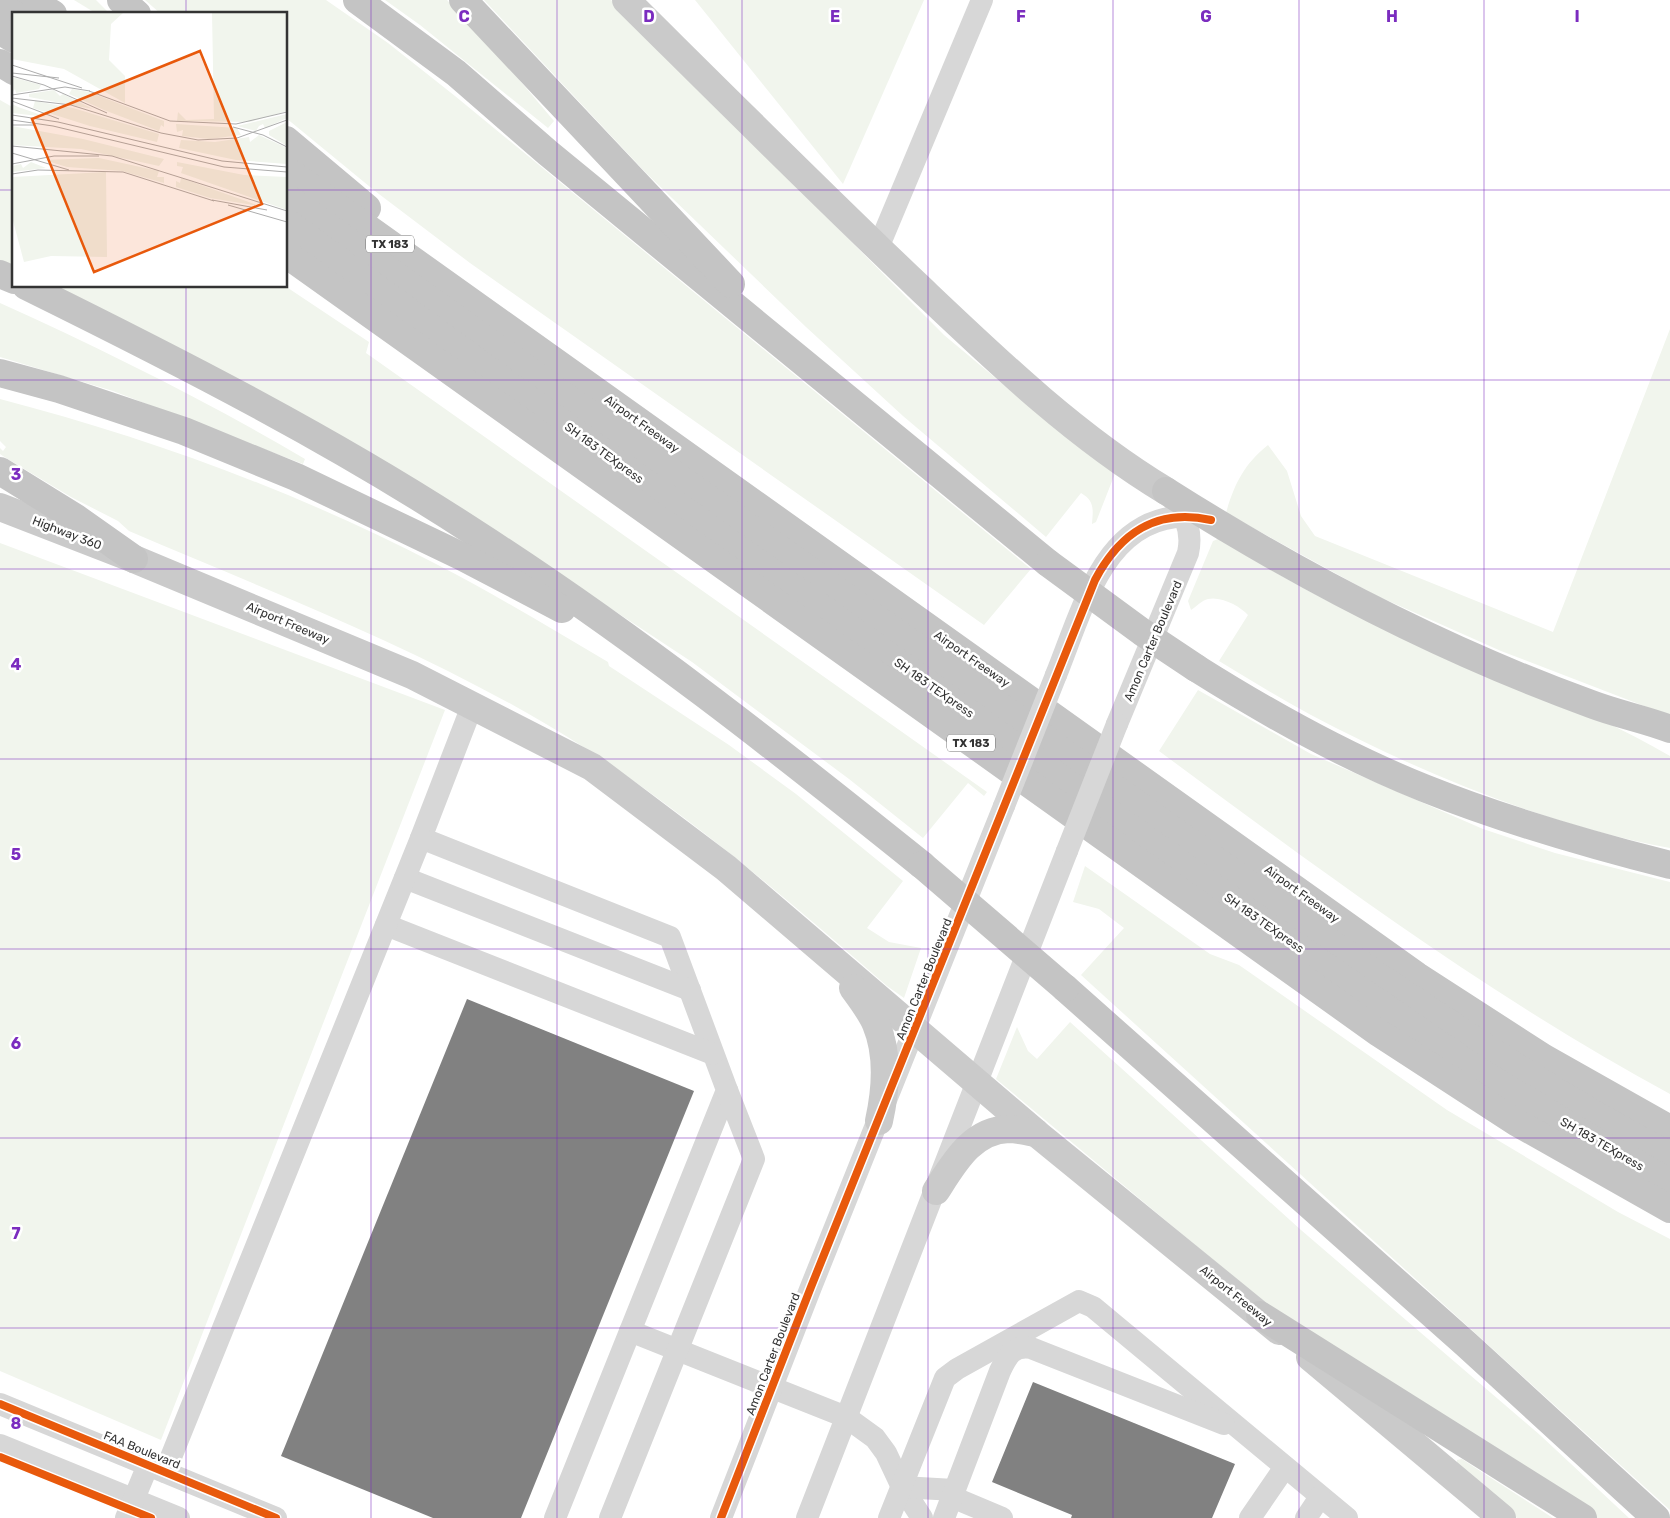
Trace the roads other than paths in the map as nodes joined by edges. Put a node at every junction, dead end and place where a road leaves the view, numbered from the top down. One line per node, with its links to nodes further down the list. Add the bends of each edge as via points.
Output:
1 (30, 0): 8 (highway)
2 (121, 0): 9 (highway)
3 (357, 0): 25 (highway, via 456,73 548,153)
4 (463, 0): 25 (highway, via 697,246)
5 (626, 0): 19 (main road)
6 (982, 0): 19 (street)
7 (0, 8): 10 (highway)
8 (50, 12)
9 (135, 12)
10 (12, 15)
11 (0, 31): 12 (highway)
12 (12, 38)
13 (0, 63): 14 (highway)
14 (12, 70)
15 (288, 142): 24 (highway)
16 (288, 171): 24 (highway, Airport Freeway / TX 183)
17 (288, 198): 51 (highway, SH 183 TEXpress, via 1376,975 1511,1064)
18 (288, 223): 52 (highway, SH 183 TEXpress, via 513,388 1300,949 1475,1069)
19 (878, 248): 28 (main road, via 1003,367 1094,442)
20 (288, 255): 54 (highway, TX 183, via 1379,1033 1516,1122)
21 (0, 274): 22 (highway)
22 (12, 279)
23 (30, 288): 35 (highway, via 208,378 395,483 559,588)
24 (494, 318): 49 (highway, Airport Freeway / TX 183, via 1417,976 1544,1058)
25 (789, 348): 39 (highway, bridge, via 1048,564 1142,632 1260,709 1339,750 1424,788 1509,819)
26 (0, 373): 35 (highway, via 59,389 184,432 305,481 551,603 645,659)
27 (0, 471): 32 (highway)
28 (1166, 491): 30 (street, Amon Carter Boulevard); 31 (highway)
29 (0, 507): 32 (main road, Highway 360)
30 (1184, 517): 31 (street, Amon Carter Boulevard); 44 (street, Amon Carter Boulevard, bridge, via 1162,520 1136,530 1110,555 1096,580); 46 (street, Amon Carter Boulevard, bridge, via 1190,538 1186,561 1117,724)
31 (1211, 520): 33 (highway, via 1284,563 1448,646)
32 (134, 559): 34 (main road, Airport Freeway, via 412,675)
33 (1591, 704): 36 (highway); 37 (highway)
34 (472, 706): 38 (street); 42 (main road, Airport Freeway, via 592,767 726,868)
35 (740, 723): 84 (highway, bridge, via 922,865 1065,988)
36 (1670, 729)
37 (1670, 749)
38 (421, 838): 40 (street); 43 (street, via 670,937)
39 (1670, 865)
40 (405, 878): 41 (street); 43 (street)
41 (386, 925): 45 (street); 64 (street)
42 (838, 963): 44 (main road, Airport Freeway); 48 (main road, via 876,1024 883,1049 886,1076)
43 (690, 990): 45 (street)
44 (916, 1030): 46 (main road, Airport Freeway); 48 (street, Amon Carter Boulevard)
45 (714, 1054): 47 (street)
46 (977, 1082): 50 (main road, Airport Freeway); 53 (street, Amon Carter Boulevard)
47 (727, 1090): 56 (street); 57 (street, via 754,1159)
48 (879, 1121): 58 (street, Amon Carter Boulevard)
49 (1670, 1129)
50 (1036, 1133): 53 (main road, via 1009,1129 985,1134 962,1151); 55 (main road, Airport Freeway)
51 (1670, 1156)
52 (1670, 1182)
53 (936, 1191): 60 (street, Amon Carter Boulevard)
54 (1670, 1209)
55 (1260, 1314): 82 (main road, Airport Freeway); 83 (highway)
56 (630, 1331): 57 (street); 71 (street)
57 (678, 1351): 58 (street); 72 (street)
58 (772, 1389): 60 (street); 73 (street, Amon Carter Boulevard)
59 (0, 1404): 64 (street, FAA Boulevard)
60 (846, 1417): 65 (street, via 875,1438); 74 (street, Amon Carter Boulevard)
61 (1241, 1431): 63 (street); 65 (street, via 1093,1307 1079,1301 945,1378); 66 (street, via 1022,1347 1014,1349 1005,1360)
62 (0, 1445): 68 (street)
63 (1285, 1467): 67 (street); 79 (street)
64 (157, 1468): 68 (street); 70 (street, FAA Boulevard)
65 (902, 1487): 66 (street); 75 (street); 76 (street)
66 (953, 1493): 77 (street); 78 (street)
67 (1320, 1497): 80 (street); 81 (street)
68 (130, 1508): 69 (street)
69 (179, 1518)
70 (276, 1518)
71 (555, 1518)
72 (610, 1518)
73 (722, 1518)
74 (807, 1518)
75 (889, 1518)
76 (922, 1518)
77 (944, 1518)
78 (1002, 1518)
79 (1250, 1518)
80 (1306, 1518)
81 (1346, 1518)
82 (1502, 1518)
83 (1584, 1518)
84 (1656, 1518)

